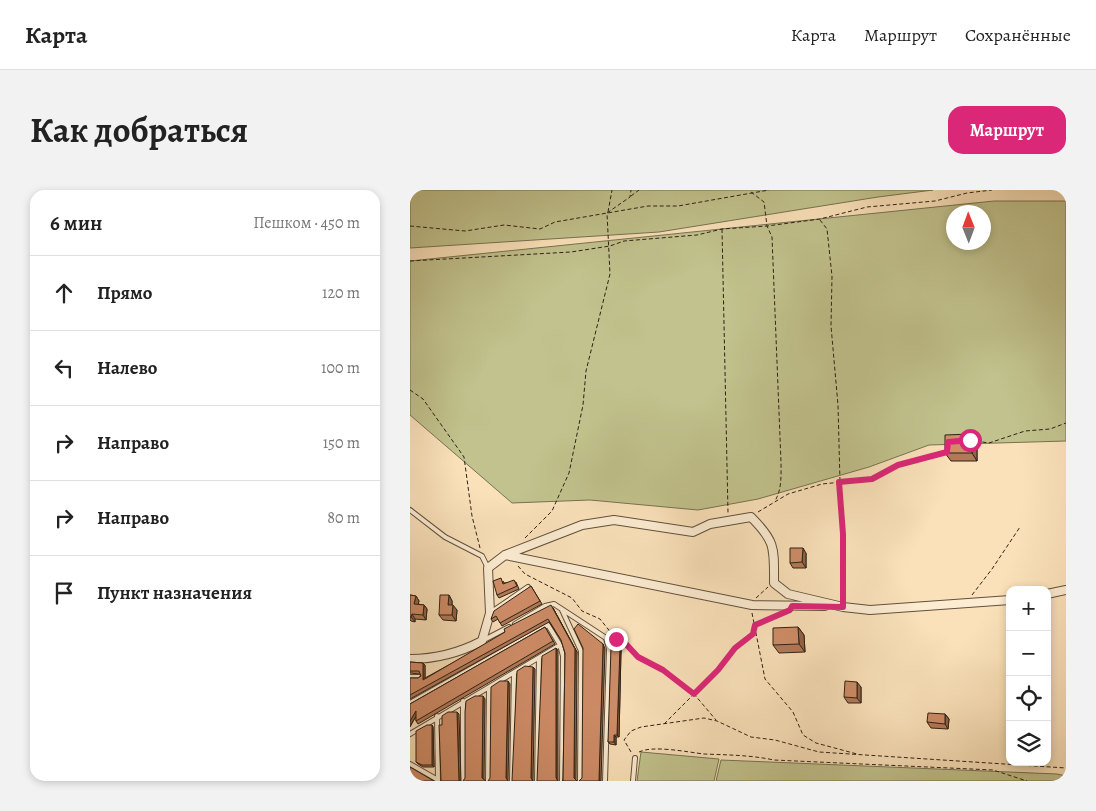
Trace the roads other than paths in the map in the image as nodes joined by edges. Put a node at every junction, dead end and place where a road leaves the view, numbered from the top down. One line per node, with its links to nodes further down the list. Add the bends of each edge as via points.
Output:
1 (410, 510): 3 (lane, via 445,537 482,556)
2 (505, 555): 3 (street); 8 (street, via 752,605); 8 (street, via 582,525 614,520 693,532 710,524 751,517 770,537 774,583 788,594)
3 (488, 568): 10 (street)
4 (528, 587): 10 (lane)
5 (1066, 590): 6 (street)
6 (1051, 593)
7 (1006, 600): 8 (street, via 870,610)
8 (843, 607)
9 (561, 608): 11 (lane, via 554,604 545,606); 31 (lane, via 581,651); 32 (lane, via 606,638 609,649)
10 (490, 613): 11 (street)
11 (482, 641): 14 (street, via 462,651)
12 (560, 645): 13 (lane); 20 (lane, via 548,625); 30 (lane, via 563,656)
13 (539, 658): 15 (lane); 29 (lane)
14 (410, 659)
15 (514, 673): 18 (lane); 28 (lane)
16 (410, 677): 17 (lane)
17 (419, 677)
18 (489, 688): 19 (lane); 27 (lane)
19 (463, 701): 21 (lane); 26 (lane)
20 (410, 703)
21 (437, 716): 22 (lane); 25 (lane)
22 (410, 734)
23 (634, 758): 33 (lane)
24 (410, 764): 25 (lane)
25 (439, 780)
26 (463, 781)
27 (488, 781)
28 (512, 781)
29 (537, 781)
30 (562, 781)
31 (580, 781)
32 (605, 781)
33 (633, 781)

